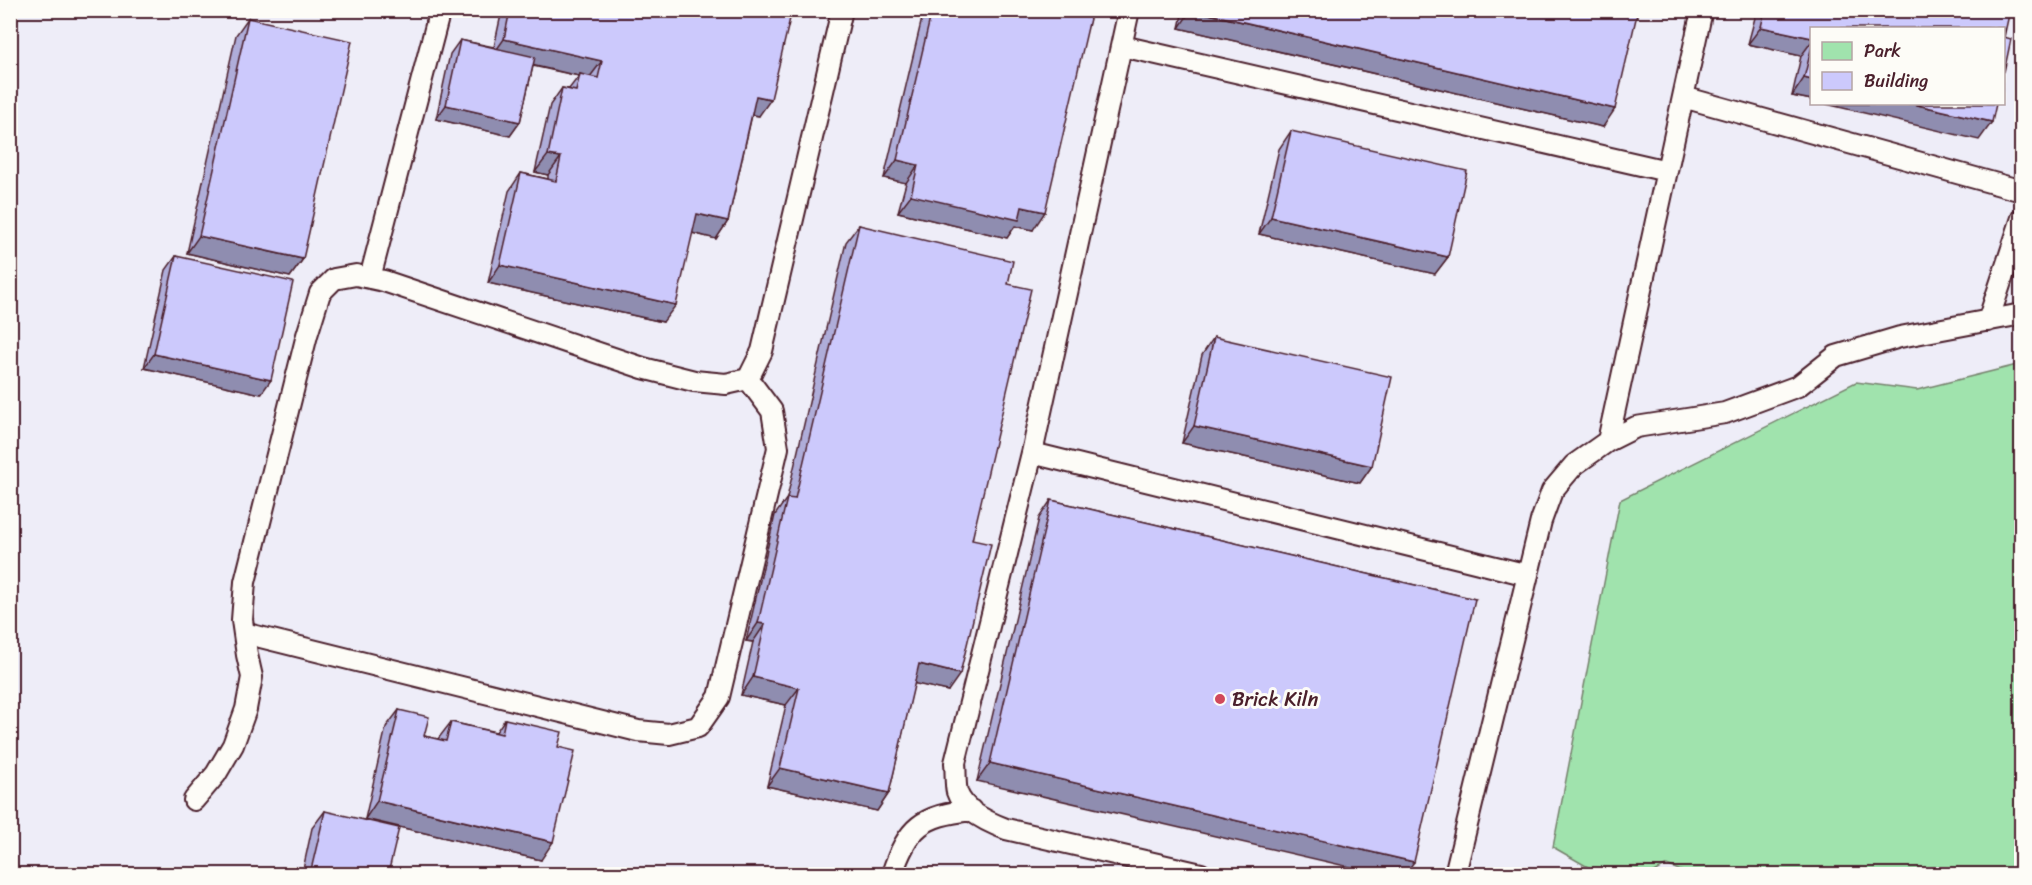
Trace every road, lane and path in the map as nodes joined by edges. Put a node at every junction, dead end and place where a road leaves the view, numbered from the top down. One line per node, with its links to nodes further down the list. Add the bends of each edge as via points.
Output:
1 (440, 10): 10 (lane)
2 (842, 10): 13 (lane, via 762,351)
3 (1129, 10): 5 (lane)
4 (1702, 10): 6 (lane)
5 (1122, 46): 7 (lane); 15 (lane)
6 (1683, 97): 7 (lane); 8 (lane)
7 (1666, 171): 14 (lane)
8 (2022, 191)
9 (2022, 218): 12 (lane)
10 (370, 278): 13 (lane, via 643,368 694,381 726,384); 17 (lane, via 357,275 334,279 320,293 245,582)
11 (2022, 314): 12 (lane)
12 (1988, 321): 14 (lane, via 1900,337 1836,356 1798,386 1725,413 1636,427)
13 (748, 379): 17 (lane, via 772,411 778,448 719,698 698,727 669,734 638,731)
14 (1608, 441): 16 (lane, via 1574,465 1552,491)
15 (1032, 453): 16 (lane); 19 (lane, via 955,763 957,793)
16 (1528, 575): 22 (lane)
17 (244, 633): 18 (lane, via 252,677 246,709 233,745)
18 (194, 800)
19 (971, 810): 20 (lane, via 948,813 921,824 905,844); 21 (lane, via 1006,829)
20 (892, 874)
21 (1201, 874)
22 (1455, 874)

